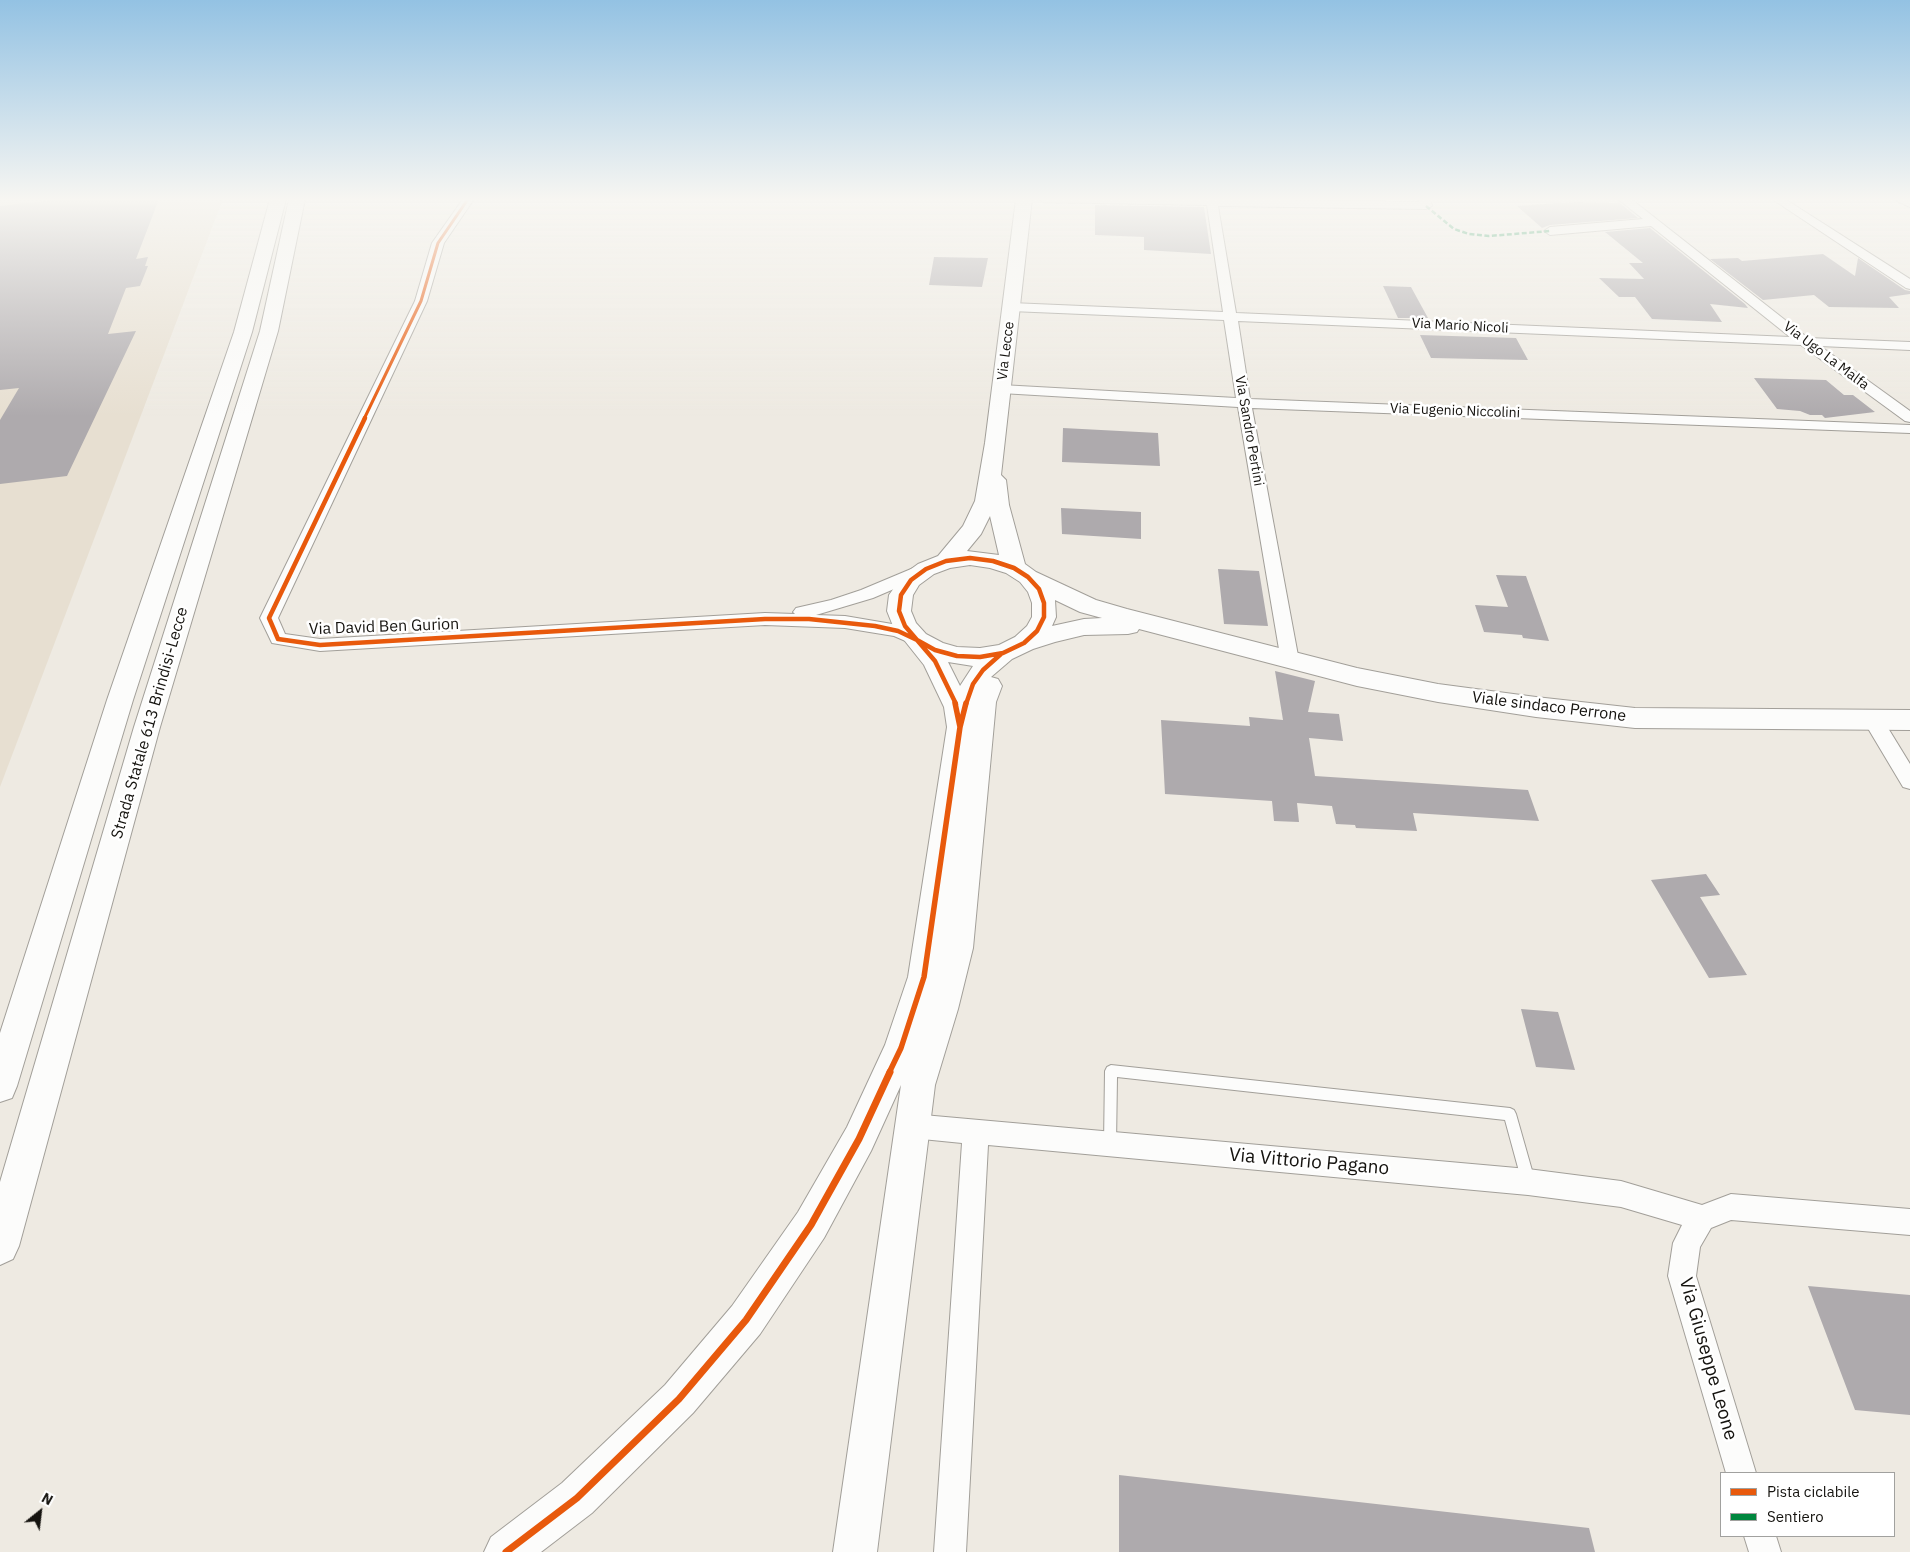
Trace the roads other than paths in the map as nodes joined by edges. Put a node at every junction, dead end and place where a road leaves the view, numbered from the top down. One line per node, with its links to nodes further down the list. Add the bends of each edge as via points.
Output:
1 (259, 271): 29 (main road, Strada Statale 613 Brindisi-Lecce, via 243,332 120,700)
2 (282, 271): 36 (main road, Strada Statale 613 Brindisi-Lecce, via 269,331 147,727)
3 (430, 271): 20 (street, Via David Ben Gurion, via 421,302 269,618 278,639 320,645)
4 (1015, 271): 9 (main road, Via Lecce)
5 (1223, 271): 10 (street, Via Sandro Pertini)
6 (1716, 271): 11 (street, Via Ugo La Malfa)
7 (1889, 271): 8 (street)
8 (1910, 285)
9 (1011, 307): 10 (street, Via Mario Nicoli); 13 (main road, Via Lecce)
10 (1230, 315): 11 (street, Via Mario Nicoli); 14 (street, Via Sandro Pertini)
11 (1804, 341): 12 (street, Via Mario Nicoli); 15 (street, Via Ugo La Malfa)
12 (1910, 346)
13 (1001, 389): 14 (street, Via Eugenio Niccolini); 17 (main road, Via Lecce)
14 (1244, 403): 16 (street, Via Eugenio Niccolini); 24 (street, Via Sandro Pertini)
15 (1910, 418)
16 (1910, 428)
17 (995, 443): 18 (main road, Via Lecce, via 981,515 967,538); 19 (main road, Via Lecce, via 998,505)
18 (936, 565): 19 (main road, via 970,558); 20 (street, Via David Ben Gurion, via 834,605); 22 (main road, via 911,580 901,595 899,611 905,626)
19 (1021, 572): 21 (main road, Viale sindaco Perrone, via 1088,606); 23 (main road, via 1039,589 1044,602 1044,617 1037,631)
20 (765, 619): 22 (street, Via David Ben Gurion, via 845,622 898,632)
21 (1196, 636): 23 (main road, Viale sindaco Perrone, via 1138,626 1109,625 1052,634); 24 (main road, Viale sindaco Perrone)
22 (917, 640): 23 (main road, via 935,650 957,656 980,657); 27 (main road, via 935,661 947,684 957,707)
23 (1014, 648): 27 (main road, via 983,670 973,684); 30 (main road, via 994,675 983,702 957,948 918,1085)
24 (1290, 661): 25 (main road, Viale sindaco Perrone, via 1438,693 1635,718)
25 (1873, 720): 26 (main road, Viale sindaco Perrone); 28 (street)
26 (1910, 720)
27 (960, 727): 39 (main road, via 924,978 901,1048 859,1139 812,1225 746,1320 679,1399 577,1498)
28 (1908, 775)
29 (0, 1086)
30 (912, 1126): 31 (street, Via Vittorio Pagano); 40 (main road)
31 (976, 1131): 32 (street, Via Vittorio Pagano); 41 (street)
32 (1110, 1144): 33 (street, Via Vittorio Pagano); 33 (lane, via 1111,1072 1510,1114)
33 (1528, 1182): 34 (street, Via Vittorio Pagano, via 1621,1194)
34 (1702, 1218): 35 (street, via 1731,1207); 37 (street, Via Giuseppe Leone, via 1688,1243 1682,1276)
35 (1910, 1222)
36 (0, 1246)
37 (1741, 1472)
38 (1760, 1537): 42 (street)
39 (506, 1552)
40 (855, 1552)
41 (950, 1552)
42 (1765, 1552)

